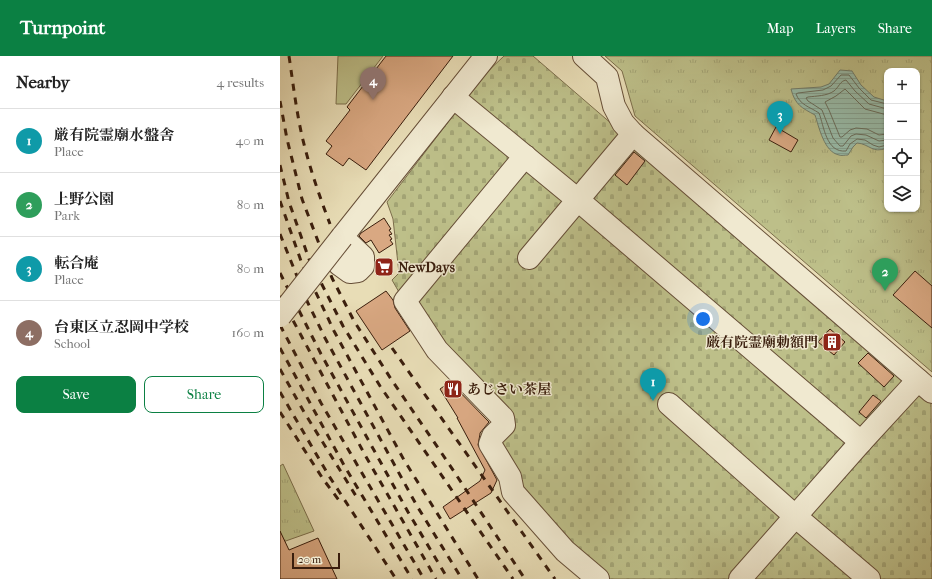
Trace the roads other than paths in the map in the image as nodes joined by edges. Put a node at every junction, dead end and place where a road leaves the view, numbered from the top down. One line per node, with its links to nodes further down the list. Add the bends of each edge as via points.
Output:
1 (486, 56): 3 (street)
2 (584, 56): 4 (street, via 607,77 614,106 623,123)
3 (453, 97): 5 (street); 7 (street)
4 (633, 134): 6 (street); 11 (street)
5 (525, 156): 6 (street); 15 (street, via 405,301 437,350 503,418 504,425 493,436 490,444 510,477 513,492 565,551)
6 (578, 200): 9 (street); 13 (street)
7 (348, 229): 8 (street, bridge); 8 (street, via 363,257 363,266 358,271 350,272)
8 (329, 254): 10 (street, bridge)
9 (529, 258)
10 (280, 316)
11 (925, 386): 13 (street)
12 (669, 404): 14 (street)
13 (861, 442): 14 (street)
14 (795, 516): 16 (street); 17 (street)
15 (598, 579)
16 (740, 579)
17 (869, 579)

